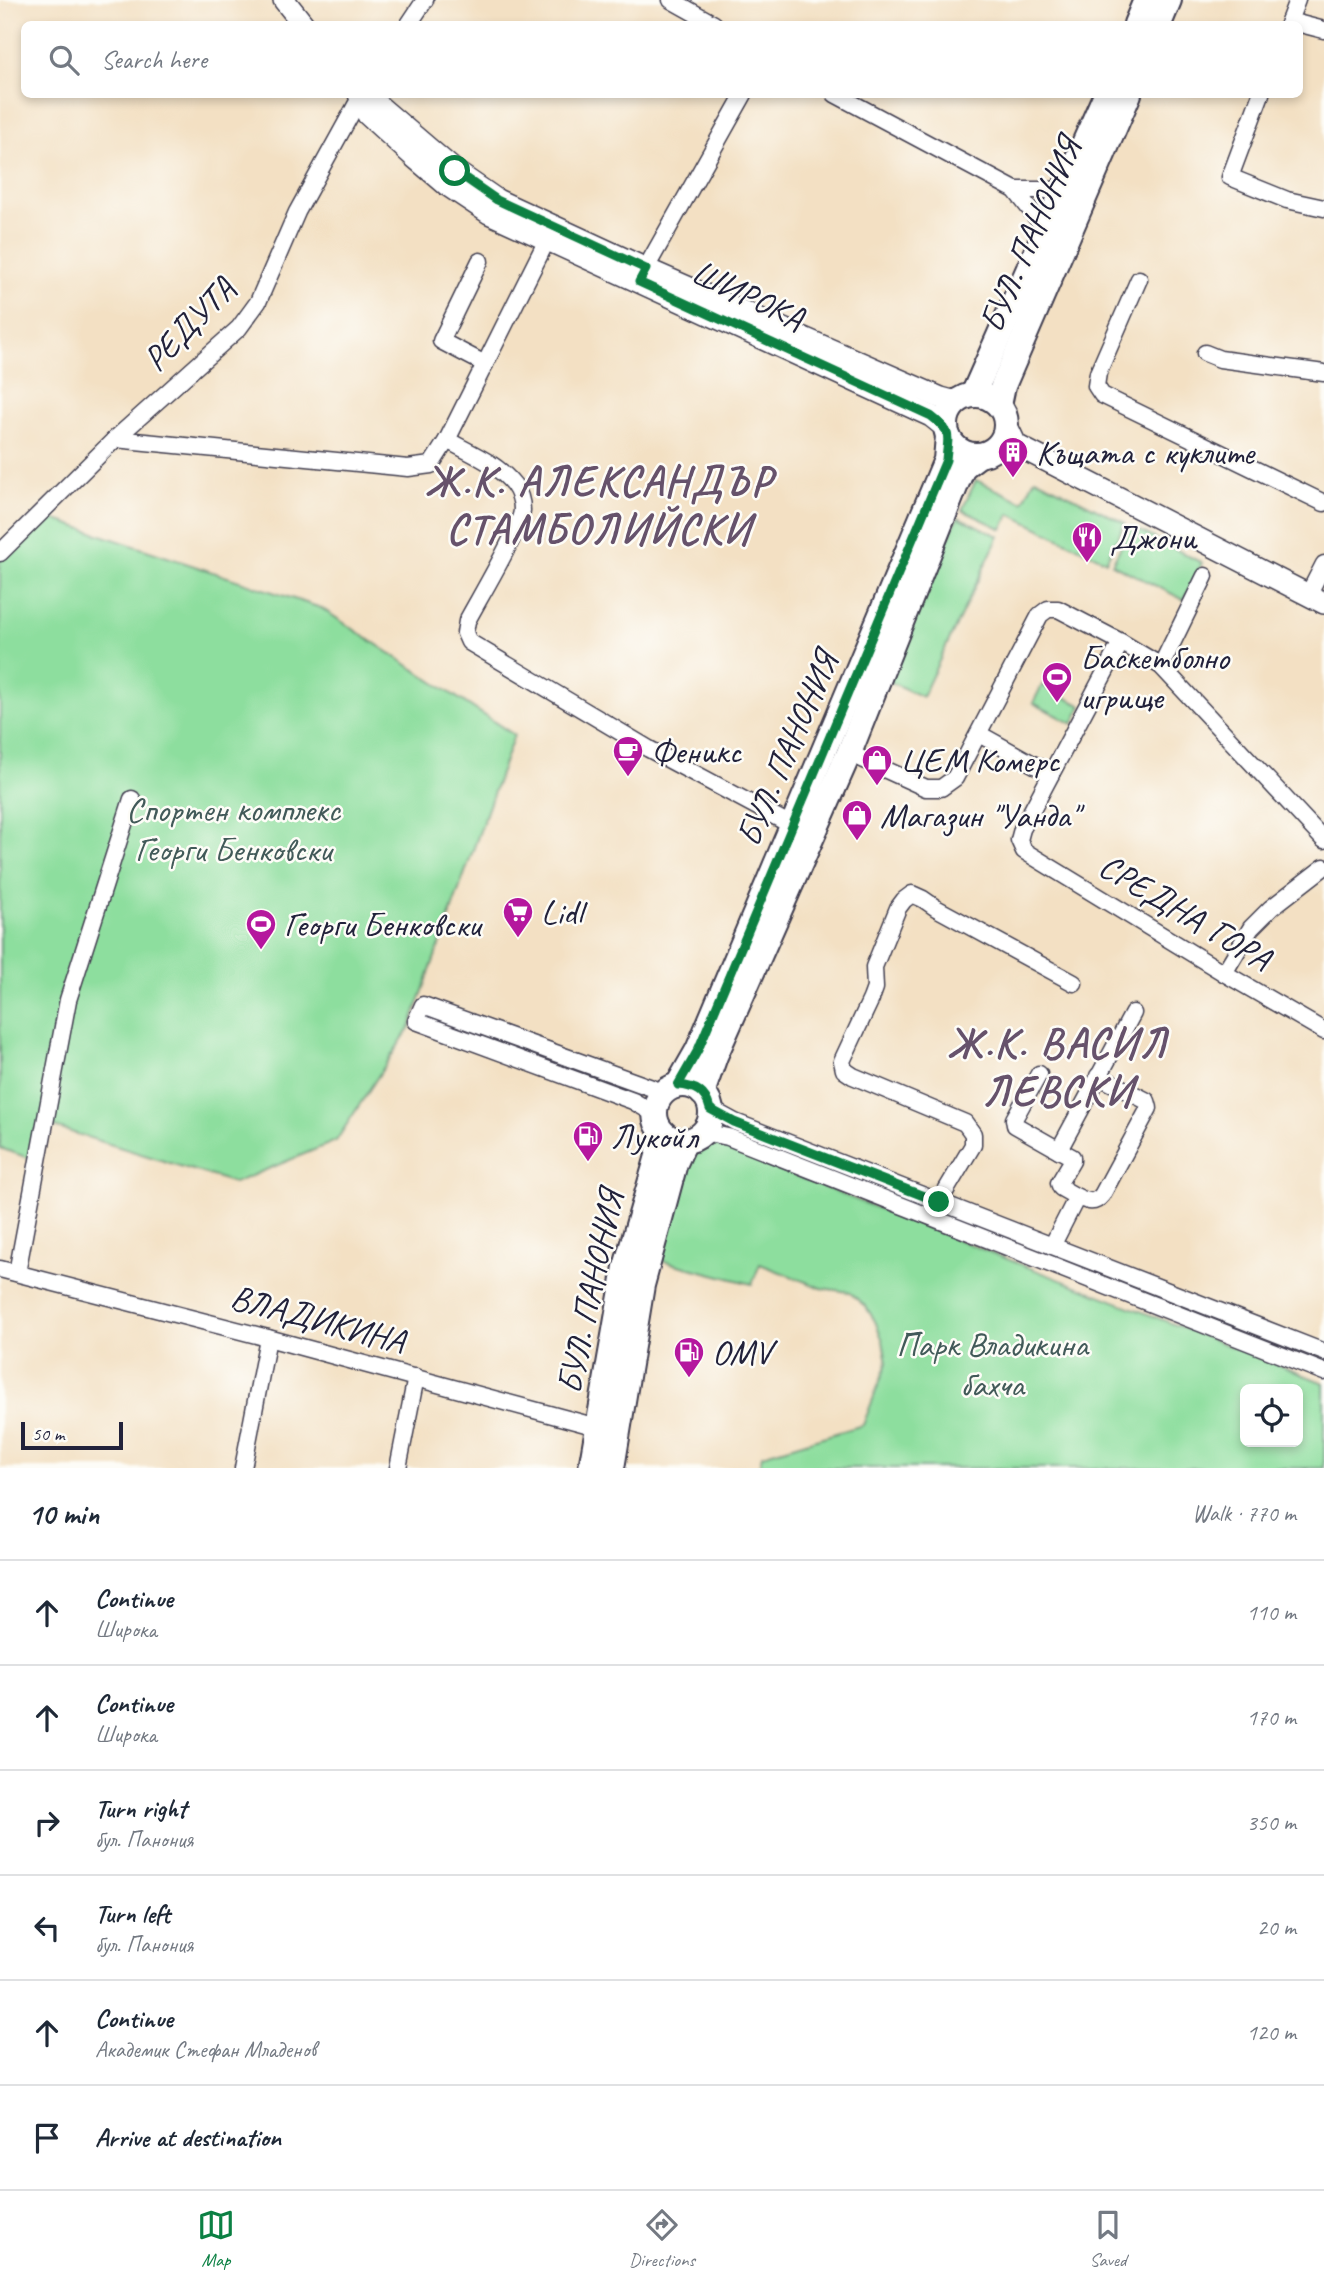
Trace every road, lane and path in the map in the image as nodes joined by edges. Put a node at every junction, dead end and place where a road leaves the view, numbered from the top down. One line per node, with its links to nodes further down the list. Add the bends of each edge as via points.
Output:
1 (425, 0): 6 (street)
2 (671, 0): 7 (street)
3 (1146, 0): 8 (main road)
4 (1169, 0): 9 (main road)
5 (1297, 0): 10 (street)
6 (411, 21)
7 (709, 21)
8 (1137, 21)
9 (1160, 21)
10 (1290, 21)
11 (1303, 26): 12 (street)
12 (1324, 30)
13 (358, 98): 35 (street, РЕДУТА, via 297,212 258,302 239,328)
14 (361, 98): 25 (main road, ШИРОКА, via 368,115 447,185 489,213)
15 (365, 98): 27 (main road, ШИРОКА, via 497,200)
16 (742, 98): 27 (street)
17 (842, 98): 21 (street)
18 (1104, 98): 22 (main road, БУЛ. ПАНОНИЯ)
19 (1127, 98): 34 (main road, БУЛ. ПАНОНИЯ, via 1003,386)
20 (1260, 98): 23 (street, via 1230,177 1287,200)
21 (1015, 190): 22 (street); 24 (street)
22 (1065, 190): 24 (main road, БУЛ. ПАНОНИЯ)
23 (1324, 208)
24 (1047, 231): 32 (main road, БУЛ. ПАНОНИЯ)
25 (547, 240): 27 (main road, ШИРОКА); 30 (street)
26 (480, 261): 30 (street, via 441,341)
27 (642, 275): 32 (main road, ШИРОКА, via 941,398); 33 (main road, ШИРОКА, via 931,416)
28 (1139, 279): 37 (street, via 1098,373 1096,386 1102,395)
29 (1205, 352): 31 (street, via 1220,359)
30 (485, 364): 36 (street)
31 (1324, 373)
32 (965, 398): 33 (main road, БУЛ. ПАНОНИЯ, via 948,414); 34 (main road, via 988,397)
33 (947, 432): 34 (main road, via 964,452); 48 (main road, БУЛ. ПАНОНИЯ, via 946,460)
34 (999, 435): 41 (main road); 45 (main road, БУЛ. ПАНОНИЯ, via 963,467)
35 (115, 439): 36 (street, via 408,468 431,465); 38 (street, РЕДУТА)
36 (447, 440): 48 (street, via 493,465 521,498 522,512 514,531 467,621 469,642)
37 (1324, 503)
38 (0, 553)
39 (1324, 564): 41 (street)
40 (1205, 576): 43 (street)
41 (1316, 599)
42 (1121, 642): 43 (street); 44 (street, via 1058,609 1040,615); 46 (street)
43 (1161, 666): 49 (street)
44 (979, 734): 45 (street, via 955,778 941,788 919,786); 46 (street)
45 (849, 752): 58 (main road, БУЛ. ПАНОНИЯ, via 715,1056)
46 (1051, 774): 51 (street, СРЕДНА ГОРА, via 1021,829 1024,851)
47 (132, 799): 64 (street, via 68,1000)
48 (793, 826): 57 (main road, БУЛ. ПАНОНИЯ, via 698,1050)
49 (1324, 840)
50 (1324, 867): 51 (street, via 1251,928)
51 (1224, 973): 54 (street, СРЕДНА ГОРА)
52 (1074, 983): 61 (street, via 912,894 898,908 874,967 872,999 842,1061 844,1070 853,1076 965,1123 974,1134 973,1145)
53 (1133, 1013): 56 (street)
54 (1324, 1031)
55 (1039, 1074): 59 (street, via 1015,1125)
56 (1098, 1076): 59 (street); 60 (street, via 1147,1101 1149,1108 1102,1195 1089,1202)
57 (664, 1106): 57 (street, via 422,1005 416,1021 633,1101); 58 (main road, via 671,1138); 58 (main road, via 691,1086); 69 (main road, БУЛ. ПАНОНИЯ, via 658,1156 626,1267)
58 (700, 1119): 61 (street, via 734,1122); 67 (street, via 729,1137); 69 (main road, БУЛ. ПАНОНИЯ, via 675,1163)
59 (1059, 1150): 60 (street, via 1072,1161 1059,1183)
60 (1077, 1197): 62 (street)
61 (939, 1202): 62 (street)
62 (1052, 1246): 66 (street)
63 (0, 1269): 64 (street, ВЛАДИКИНА)
64 (16, 1273): 65 (street, ВЛАДИКИНА)
65 (268, 1338): 68 (street, ВЛАДИКИНА); 70 (street)
66 (1324, 1352)
67 (1324, 1372)
68 (416, 1377): 69 (street, ВЛАДИКИНА); 71 (street)
69 (607, 1432): 72 (main road, БУЛ. ПАНОНИЯ); 73 (main road, БУЛ. ПАНОНИЯ)
70 (243, 1468)
71 (398, 1468)
72 (591, 1468)
73 (612, 1468)

